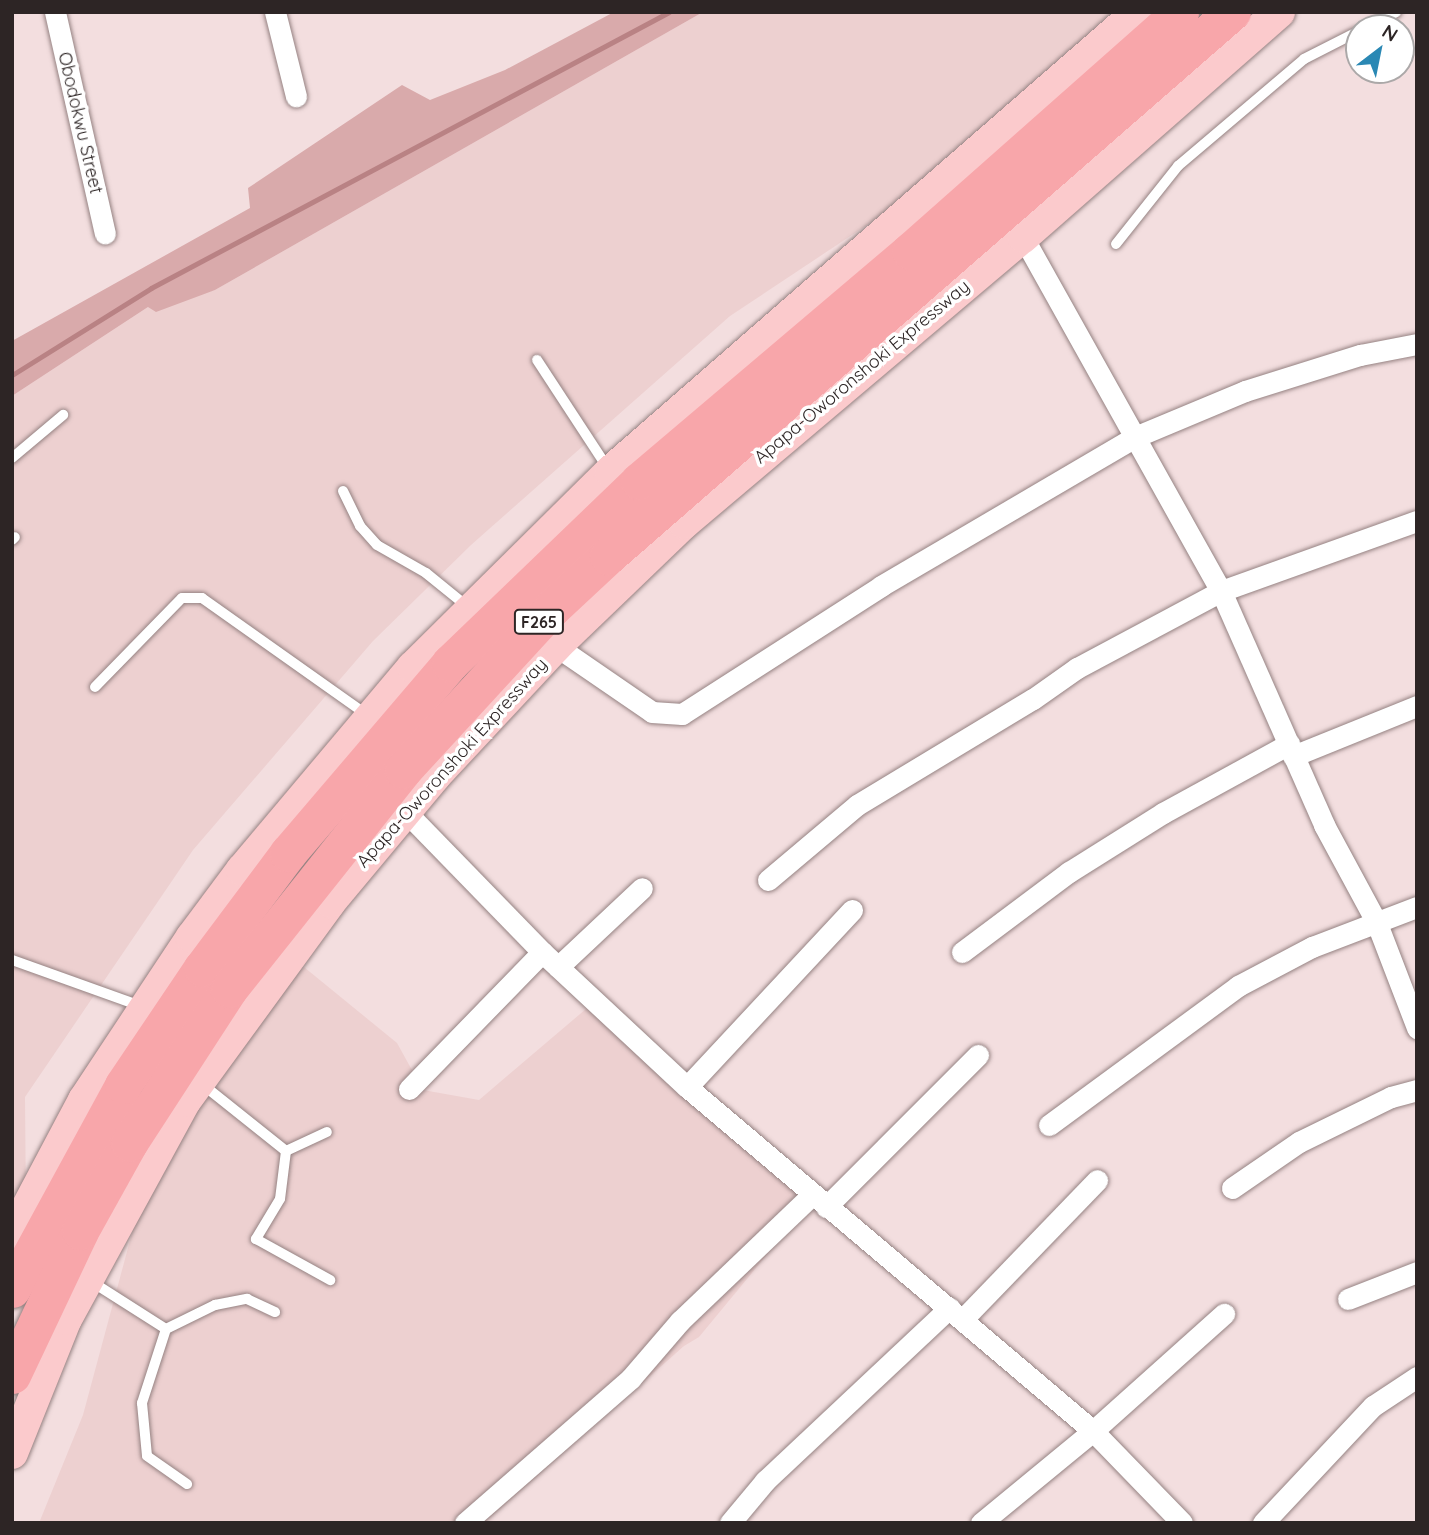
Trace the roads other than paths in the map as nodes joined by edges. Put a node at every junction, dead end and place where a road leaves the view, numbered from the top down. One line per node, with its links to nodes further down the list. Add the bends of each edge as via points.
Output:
1 (55, 12): 9 (street, Obodokwu Street)
2 (275, 12): 8 (street)
3 (1138, 12): 17 (main road)
4 (1180, 12): 54 (highway, F265, via 910,251 639,481 450,663 288,853 202,968 123,1085)
5 (1233, 12): 60 (highway, Apapa-Oworonshoki Expressway / F265, via 608,555 551,609 403,770 229,989 123,1154 51,1289)
6 (1279, 12): 10 (main road, Apapa-Oworonshoki Expressway)
7 (1345, 38): 11 (lane, via 1304,59 1178,166)
8 (296, 96)
9 (105, 233)
10 (1023, 237): 15 (street); 22 (main road, Apapa-Oworonshoki Expressway, via 684,523)
11 (1116, 244)
12 (1417, 344): 15 (street, via 1360,355 1245,391)
13 (537, 360): 17 (lane)
14 (63, 415): 16 (lane)
15 (1135, 437): 20 (street); 22 (street, via 881,586 682,714 652,712)
16 (12, 458)
17 (610, 472): 21 (main road)
18 (343, 491): 21 (lane, via 360,526 377,545 426,573)
19 (1417, 521): 20 (street)
20 (1221, 591): 26 (street); 28 (street, via 1077,668 857,805)
21 (469, 608): 25 (main road)
22 (556, 646): 27 (main road, Apapa-Oworonshoki Expressway)
23 (94, 687): 25 (lane, via 182,598 202,598)
24 (1417, 706): 26 (street)
25 (369, 716): 37 (main road, via 242,870)
26 (1291, 750): 32 (street); 34 (street, via 1069,872)
27 (405, 811): 33 (street); 40 (main road, Apapa-Oworonshoki Expressway, via 262,990)
28 (768, 880)
29 (642, 888): 36 (street)
30 (1417, 907): 32 (street)
31 (852, 910): 41 (street)
32 (1376, 921): 38 (street); 44 (street, via 1292,956 1238,986)
33 (542, 952): 36 (street); 42 (street)
34 (962, 952)
35 (12, 960): 37 (lane)
36 (558, 967): 41 (street)
37 (145, 1008): 50 (main road, via 84,1100)
38 (1417, 1028)
39 (978, 1055): 49 (street)
40 (200, 1082): 46 (lane); 52 (main road, Apapa-Oworonshoki Expressway, via 185,1101)
41 (687, 1087): 49 (street)
42 (410, 1089)
43 (1417, 1090): 48 (street, via 1391,1097 1298,1142)
44 (1049, 1125)
45 (327, 1132): 46 (lane)
46 (286, 1151): 53 (lane, via 280,1199 257,1239)
47 (1097, 1180): 57 (street)
48 (1232, 1188)
49 (819, 1202): 57 (street); 65 (street, via 680,1321 631,1378)
50 (12, 1236)
51 (1417, 1272): 55 (street)
52 (87, 1279): 59 (lane); 63 (main road, Apapa-Oworonshoki Expressway)
53 (330, 1280)
54 (12, 1289)
55 (1348, 1299)
56 (275, 1312): 59 (lane, via 247,1299 215,1305)
57 (956, 1313): 62 (street); 66 (street, via 765,1481)
58 (1224, 1314): 62 (street)
59 (166, 1329): 64 (lane, via 142,1403 147,1456)
60 (12, 1375)
61 (1417, 1377): 69 (street, via 1373,1406)
62 (1093, 1431): 67 (street); 68 (street)
63 (12, 1453)
64 (187, 1483)
65 (465, 1523)
66 (730, 1523)
67 (981, 1523)
68 (1182, 1523)
69 (1263, 1523)

